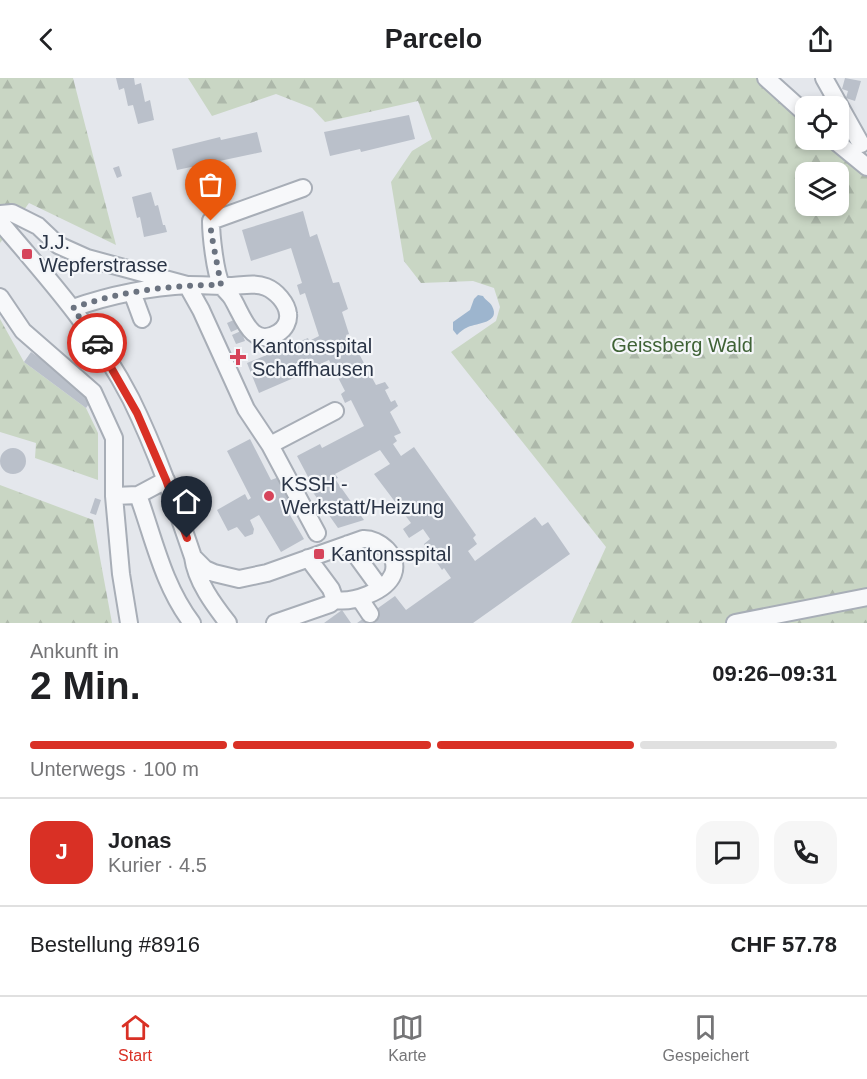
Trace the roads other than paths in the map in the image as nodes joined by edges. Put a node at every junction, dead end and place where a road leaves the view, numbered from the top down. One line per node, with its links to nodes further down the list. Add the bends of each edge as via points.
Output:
1 (766, 78): 3 (street)
2 (824, 78): 6 (street)
3 (795, 104)
4 (867, 126): 6 (street)
5 (849, 147): 6 (street)
6 (857, 150): 7 (street)
7 (867, 166)
8 (303, 188): 11 (street, via 211,221 221,285)
9 (0, 214): 11 (street, via 12,213 38,226 58,245 87,258)
10 (0, 222): 14 (street)
11 (187, 285): 12 (street); 17 (street, via 246,409)
12 (132, 292): 14 (street); 15 (street)
13 (0, 297): 20 (street, via 23,331 93,392 114,438)
14 (73, 308): 18 (street, via 130,398)
15 (142, 319)
16 (335, 411): 17 (street)
17 (270, 445): 21 (street)
18 (166, 480): 19 (street); 23 (street)
19 (138, 495): 20 (street); 31 (street, via 165,578)
20 (114, 496): 30 (street)
21 (317, 533)
22 (348, 544): 24 (street); 25 (street); 25 (street, via 371,539 386,549 394,566 393,575)
23 (194, 557): 24 (street, via 205,569 239,579); 32 (street, via 201,581)
24 (308, 558): 28 (street)
25 (380, 588): 27 (street)
26 (867, 597): 34 (street)
27 (360, 599): 28 (street); 29 (street)
28 (335, 600): 33 (street)
29 (370, 614)
30 (129, 623)
31 (192, 623)
32 (228, 623)
33 (275, 623)
34 (735, 623)

